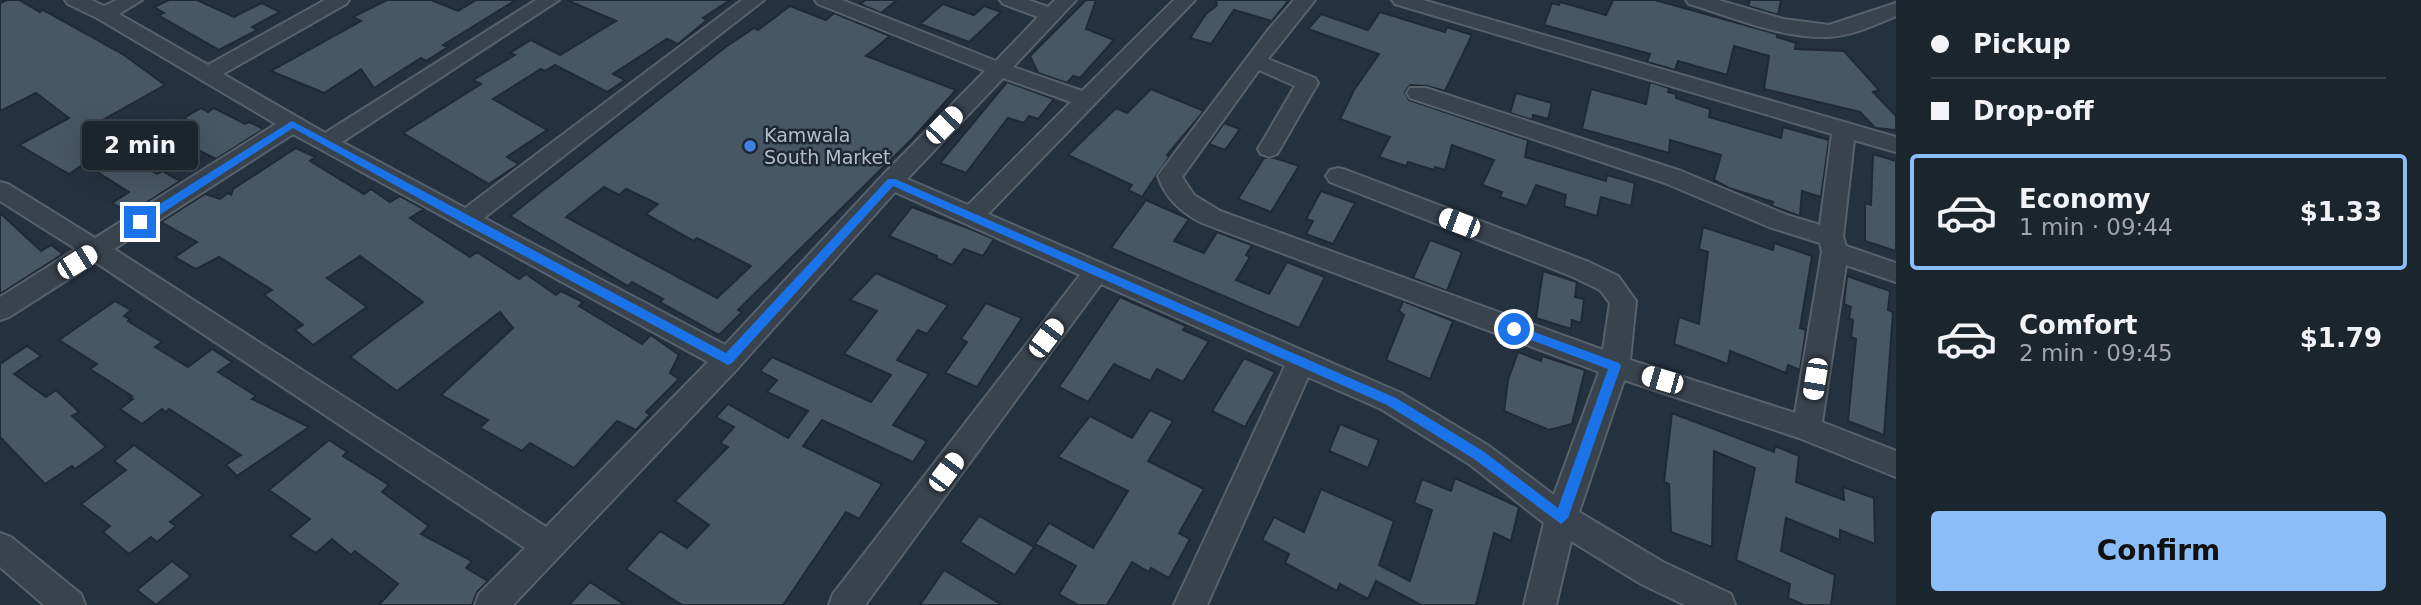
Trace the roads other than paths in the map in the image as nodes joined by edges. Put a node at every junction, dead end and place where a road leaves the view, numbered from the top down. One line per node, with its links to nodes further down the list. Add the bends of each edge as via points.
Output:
1 (75, 0): 15 (street)
2 (132, 0): 15 (street)
3 (339, 0): 18 (street)
4 (549, 0): 23 (street)
5 (754, 0): 30 (street)
6 (825, 0): 17 (street)
7 (1010, 0): 13 (street)
8 (1185, 0): 20 (street)
9 (1305, 0): 16 (street)
10 (1402, 0): 12 (street)
11 (1696, 0): 14 (street, via 1827,31)
12 (1429, 4): 22 (street)
13 (1059, 7): 17 (street)
14 (1896, 9)
15 (104, 14): 18 (street)
16 (1255, 61): 25 (street, via 1307,83); 38 (street, via 1170,176 1187,204 1211,217)
17 (998, 69): 20 (street); 27 (street)
18 (208, 74): 21 (street)
19 (1418, 93): 31 (street, via 1673,177)
20 (1086, 100): 29 (street)
21 (292, 124): 23 (street); 32 (street)
22 (1844, 130): 24 (street); 31 (street)
23 (325, 143): 30 (street)
24 (1896, 145)
25 (1269, 149)
26 (1338, 176): 38 (street, via 1609,283 1623,301)
27 (891, 181): 29 (street); 36 (street)
28 (0, 190): 32 (street)
29 (970, 217): 33 (street)
30 (465, 220): 36 (street)
31 (1833, 245): 34 (street); 39 (street)
32 (96, 250): 35 (street); 42 (street)
33 (1097, 271): 37 (street); 46 (street)
34 (1896, 273)
35 (0, 310)
36 (728, 360): 42 (street)
37 (1301, 362): 41 (street, via 1391,401 1479,455); 47 (street)
38 (1615, 366): 39 (street); 41 (street)
39 (1807, 429): 40 (street)
40 (1896, 464)
41 (1561, 518): 48 (street); 49 (street, via 1652,573)
42 (547, 545): 45 (street)
43 (0, 547): 44 (street)
44 (69, 605)
45 (491, 605)
46 (845, 605)
47 (1190, 605)
48 (1540, 605)
49 (1719, 605)

